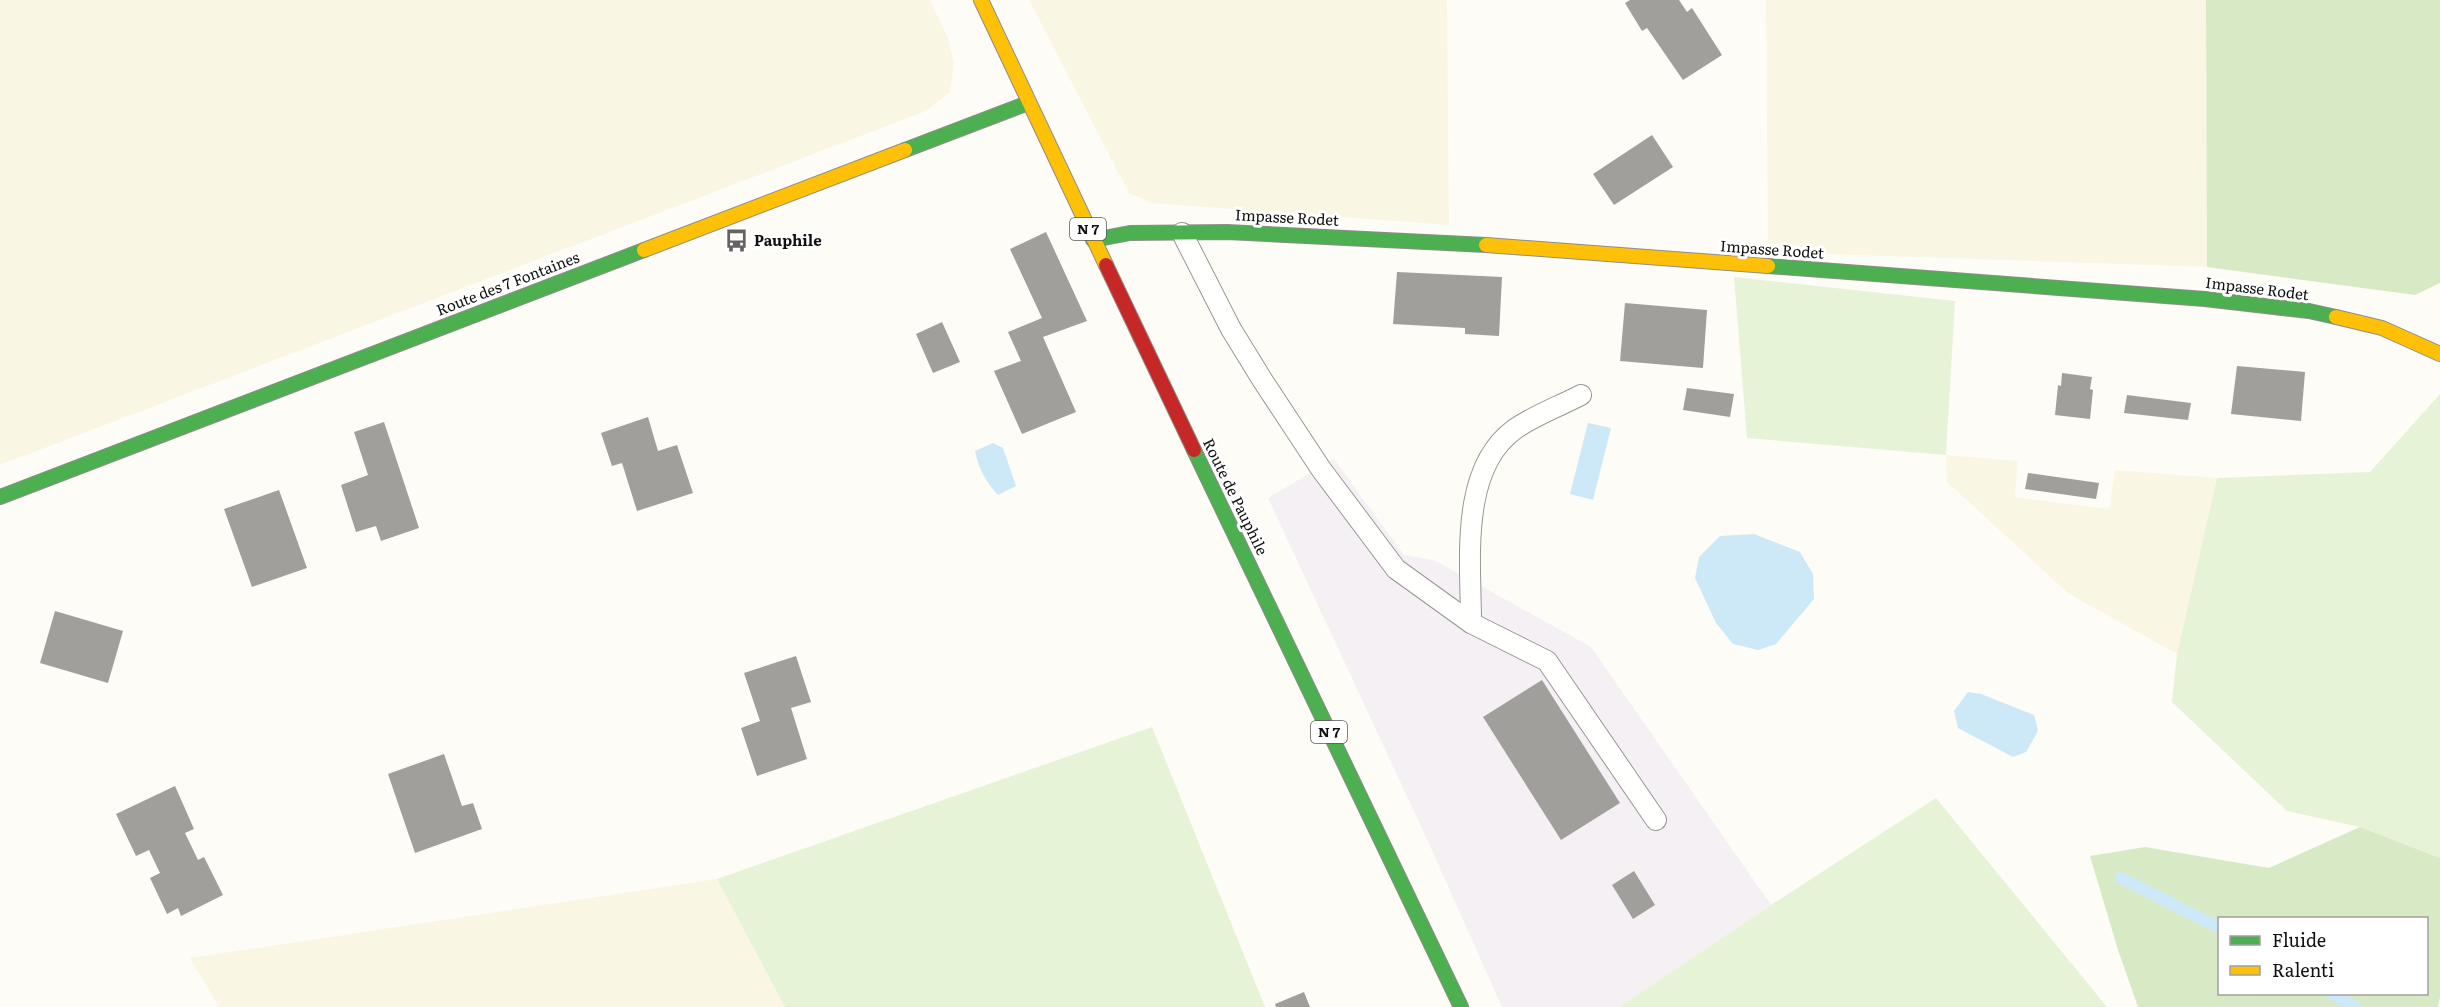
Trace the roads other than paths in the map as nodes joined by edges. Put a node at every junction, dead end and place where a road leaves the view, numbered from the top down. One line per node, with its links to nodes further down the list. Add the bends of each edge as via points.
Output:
1 (981, 0): 2 (street, Route de Pauphile / N 7)
2 (1028, 103): 4 (street, Route de Pauphile / N 7); 7 (street, Route des 7 Fontaines)
3 (1182, 233): 4 (street, Impasse Rodet, via 1130,233); 5 (street, Impasse Rodet, via 1516,247 2205,299 2309,311 2382,328); 8 (lane, via 1237,338 1328,478 1396,569)
4 (1093, 240): 10 (street, Route de Pauphile / N 7)
5 (2440, 354)
6 (1581, 395): 8 (lane, via 1516,429 1495,447 1483,470 1471,519)
7 (0, 497)
8 (1471, 623): 9 (lane, via 1547,661)
9 (1656, 820)
10 (1461, 1007)

